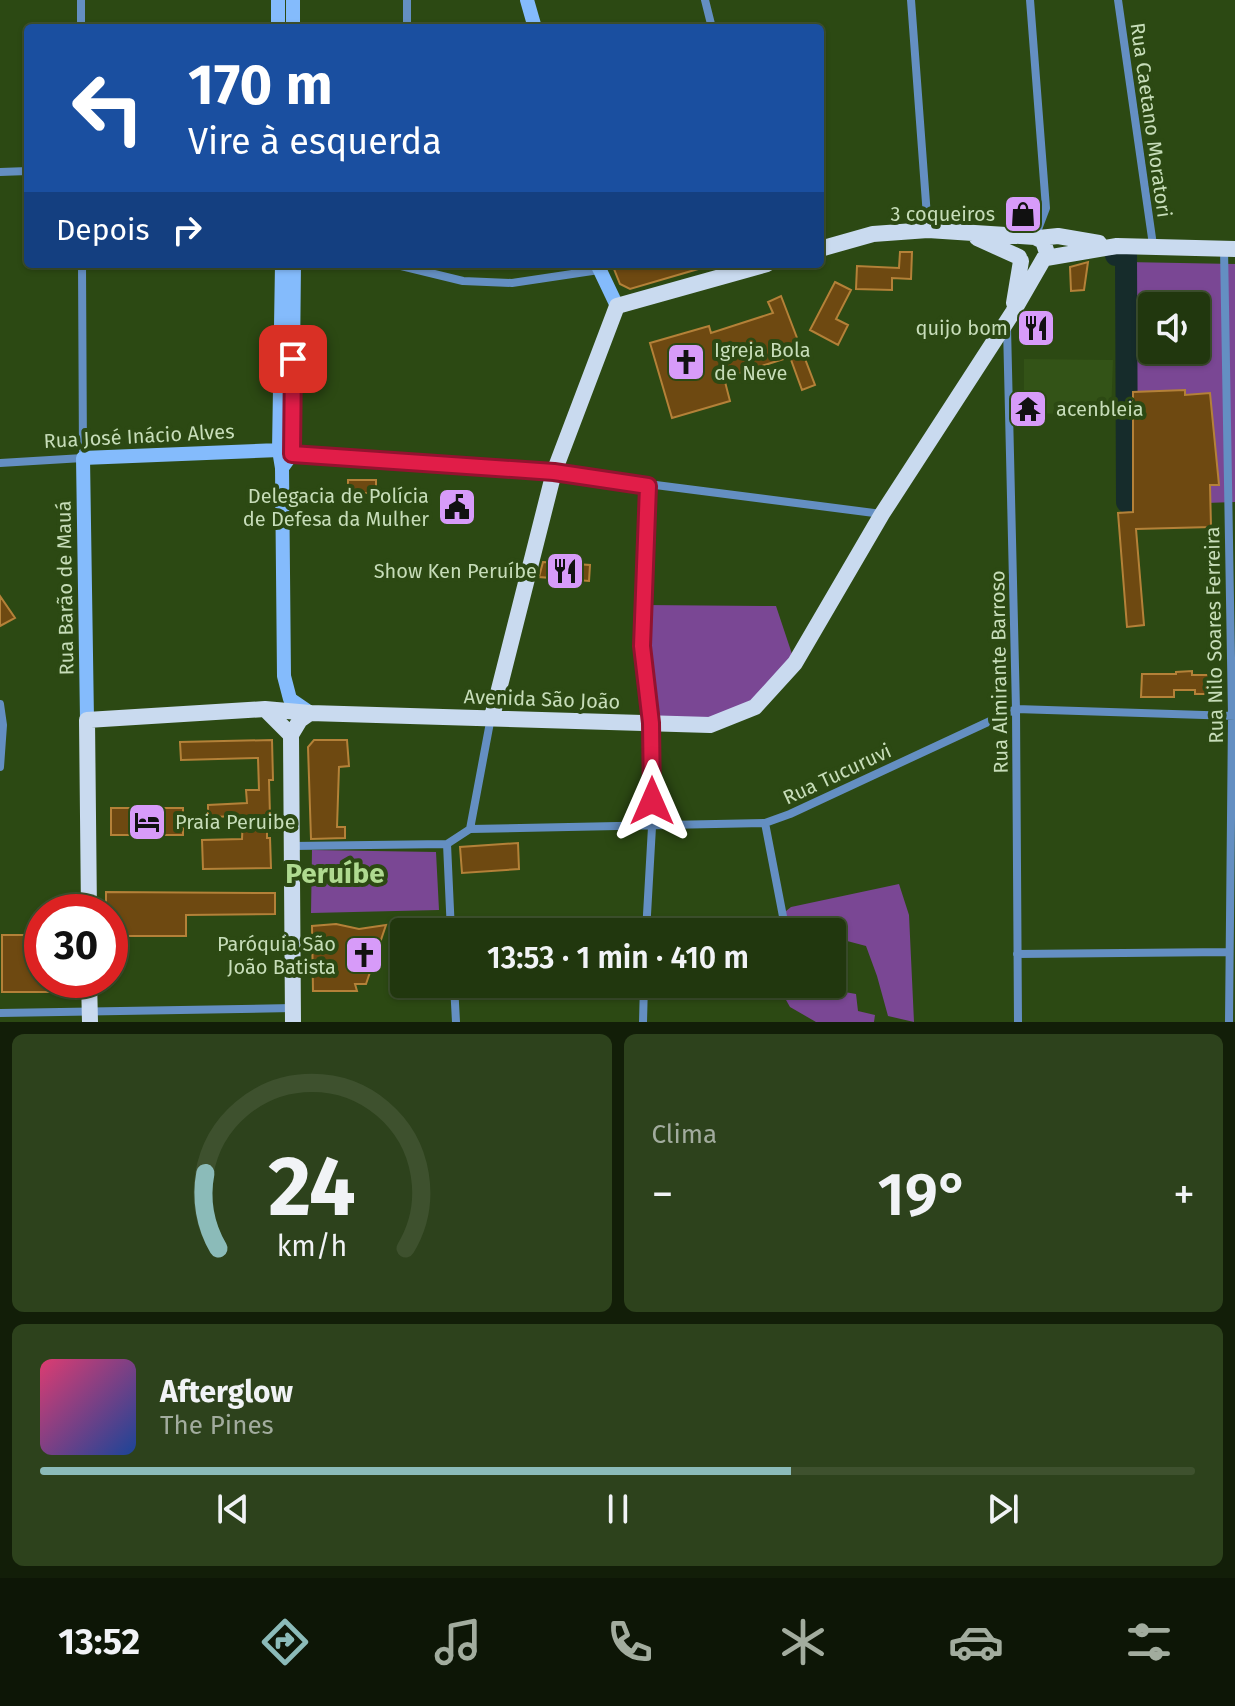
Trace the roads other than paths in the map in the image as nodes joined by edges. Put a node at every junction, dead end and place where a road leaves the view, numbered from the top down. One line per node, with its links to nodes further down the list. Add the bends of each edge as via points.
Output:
1 (81, 0): 10 (street)
2 (278, 0): 11 (main road)
3 (293, 0): 12 (main road)
4 (407, 0): 13 (street)
5 (527, 0): 14 (main road)
6 (705, 0): 15 (street)
7 (911, 0): 18 (street)
8 (1030, 0): 20 (street, via 1046,208)
9 (1118, 0): 21 (street, Rua Caetano Moratori)
10 (81, 24)
11 (278, 24)
12 (293, 24)
13 (407, 24)
14 (534, 24)
15 (711, 24)
16 (24, 171): 17 (street)
17 (0, 172)
18 (928, 230): 19 (main road); 23 (main road, via 873,234)
19 (965, 232): 20 (main road); 25 (main road)
20 (1034, 237): 22 (main road); 25 (main road, via 1020,243); 26 (main road, via 1047,249)
21 (1153, 245): 22 (main road); 24 (main road)
22 (1117, 246): 26 (main road)
23 (824, 248)
24 (1230, 249): 36 (street, Rua Nilo Soares Ferreira)
25 (1020, 259): 26 (main road, via 1030,266); 35 (main road)
26 (1043, 261): 35 (main road, Avenida São João)
27 (82, 268): 38 (street, Rua Barão de Mauá)
28 (282, 268): 37 (main road)
29 (294, 268): 37 (main road)
30 (417, 268): 31 (street, via 463,281 512,283)
31 (593, 268)
32 (598, 268): 34 (main road)
33 (753, 268): 34 (main road)
34 (617, 306): 40 (main road)
35 (1010, 317): 42 (main road, Avenida São João); 45 (street, Rua Almirante Barroso)
36 (1231, 432): 47 (street, Rua Nilo Soares Ferreira)
37 (286, 452): 38 (main road, Rua José Inácio Alves); 40 (street); 46 (main road, via 284,676 290,699)
38 (83, 458): 39 (street, Rua José Inácio Alves); 49 (main road, Rua Barão de Mauá)
39 (0, 463)
40 (554, 472): 41 (street); 48 (main road)
41 (648, 486): 42 (street); 50 (street, via 642,646)
42 (882, 514): 50 (main road, Avenida São João, via 795,663 755,707 710,725)
43 (0, 704): 52 (street)
44 (265, 709): 46 (main road, Avenida São João); 49 (main road, Avenida São João); 51 (main road)
45 (1016, 709): 47 (street, Rua Tucuruvi); 53 (street, Rua Tucuruvi); 63 (street, Rua Almirante Barroso)
46 (310, 713): 48 (main road, Avenida São João); 51 (main road)
47 (1233, 716): 62 (street, Rua Nilo Soares Ferreira)
48 (492, 717): 50 (main road, Avenida São João); 55 (street)
49 (87, 720): 58 (main road, Rua Barão de Mauá)
50 (651, 723): 54 (street)
51 (291, 735): 57 (main road)
52 (0, 767)
53 (765, 823): 54 (street, Rua Tucuruvi); 61 (street)
54 (652, 827): 55 (street, Rua Tucuruvi); 60 (street)
55 (470, 829): 56 (street)
56 (447, 844): 57 (street); 59 (street)
57 (292, 846): 67 (main road)
58 (89, 894)
59 (450, 918)
60 (647, 918)
61 (783, 918)
62 (1229, 952): 63 (street); 72 (street, Rua Nilo Soares Ferreira)
63 (1017, 954): 71 (street, Rua Almirante Barroso)
64 (455, 998): 69 (street)
65 (644, 998): 70 (street)
66 (0, 1013): 68 (street)
67 (293, 1015): 68 (street)
68 (90, 1017)
69 (456, 1022)
70 (643, 1022)
71 (1018, 1022)
72 (1229, 1022)

